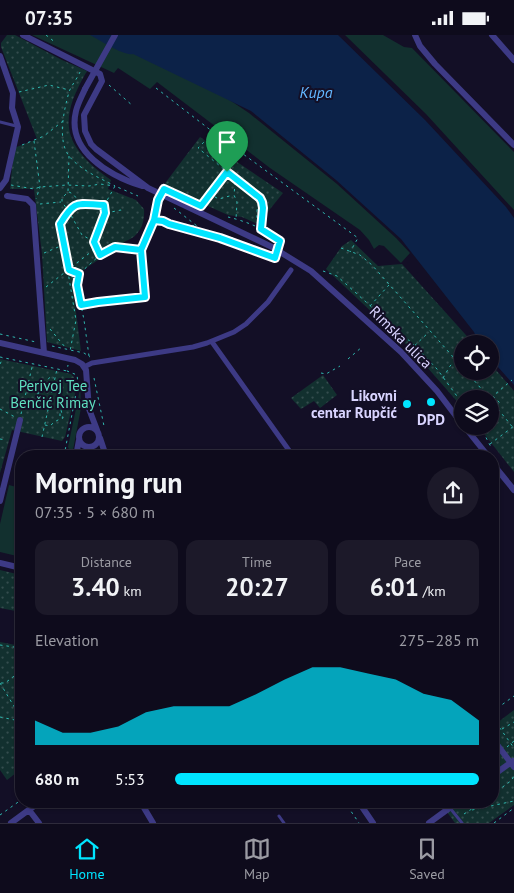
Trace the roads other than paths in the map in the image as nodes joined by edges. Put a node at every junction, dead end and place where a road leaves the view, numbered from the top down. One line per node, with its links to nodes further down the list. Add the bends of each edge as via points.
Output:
1 (23, 35): 11 (street, via 100,74 102,81 84,115 85,131 96,149)
2 (115, 35): 11 (street, bridge, via 76,111 76,134 88,155 114,174)
3 (414, 35): 9 (street, via 434,64)
4 (492, 35): 6 (street)
5 (0, 56): 8 (street, via 12,93 12,109)
6 (514, 60)
7 (0, 122): 8 (lane)
8 (18, 127): 10 (street)
9 (514, 145)
10 (2, 186)
11 (148, 188): 19 (street, Rimska ulica, via 278,250 316,275 405,356)
12 (7, 196): 16 (street, via 27,199 33,205)
13 (291, 269): 14 (street, via 268,302 246,324)
14 (212, 342): 17 (street); 30 (street)
15 (0, 343): 16 (street)
16 (44, 353): 17 (street, via 74,360)
17 (84, 367): 18 (street)
18 (89, 409): 21 (street); 22 (street)
19 (454, 413)
20 (20, 420): 34 (street)
21 (83, 429): 22 (street, via 88,426); 24 (street)
22 (98, 433): 25 (street, via 98,443); 29 (street)
23 (472, 435): 31 (street, Rimska ulica)
24 (79, 438): 25 (street, via 82,444); 26 (street)
25 (90, 447): 27 (street); 28 (street, via 99,447)
26 (77, 450)
27 (83, 450)
28 (100, 450)
29 (101, 450)
30 (289, 450)
31 (483, 450)
32 (499, 472): 33 (street)
33 (514, 490)
34 (0, 501)
35 (0, 563): 36 (street)
36 (15, 567)
37 (499, 746): 38 (street)
38 (513, 763): 39 (street)
39 (499, 772)
40 (32, 808): 45 (street)
41 (144, 808): 49 (street)
42 (363, 808): 51 (street)
43 (448, 808): 52 (street)
44 (456, 808): 53 (lane, via 457,818)
45 (29, 810): 47 (street); 48 (street)
46 (279, 816): 50 (lane)
47 (11, 823)
48 (39, 823)
49 (154, 823)
50 (284, 823)
51 (373, 823)
52 (429, 823)
53 (462, 823)

